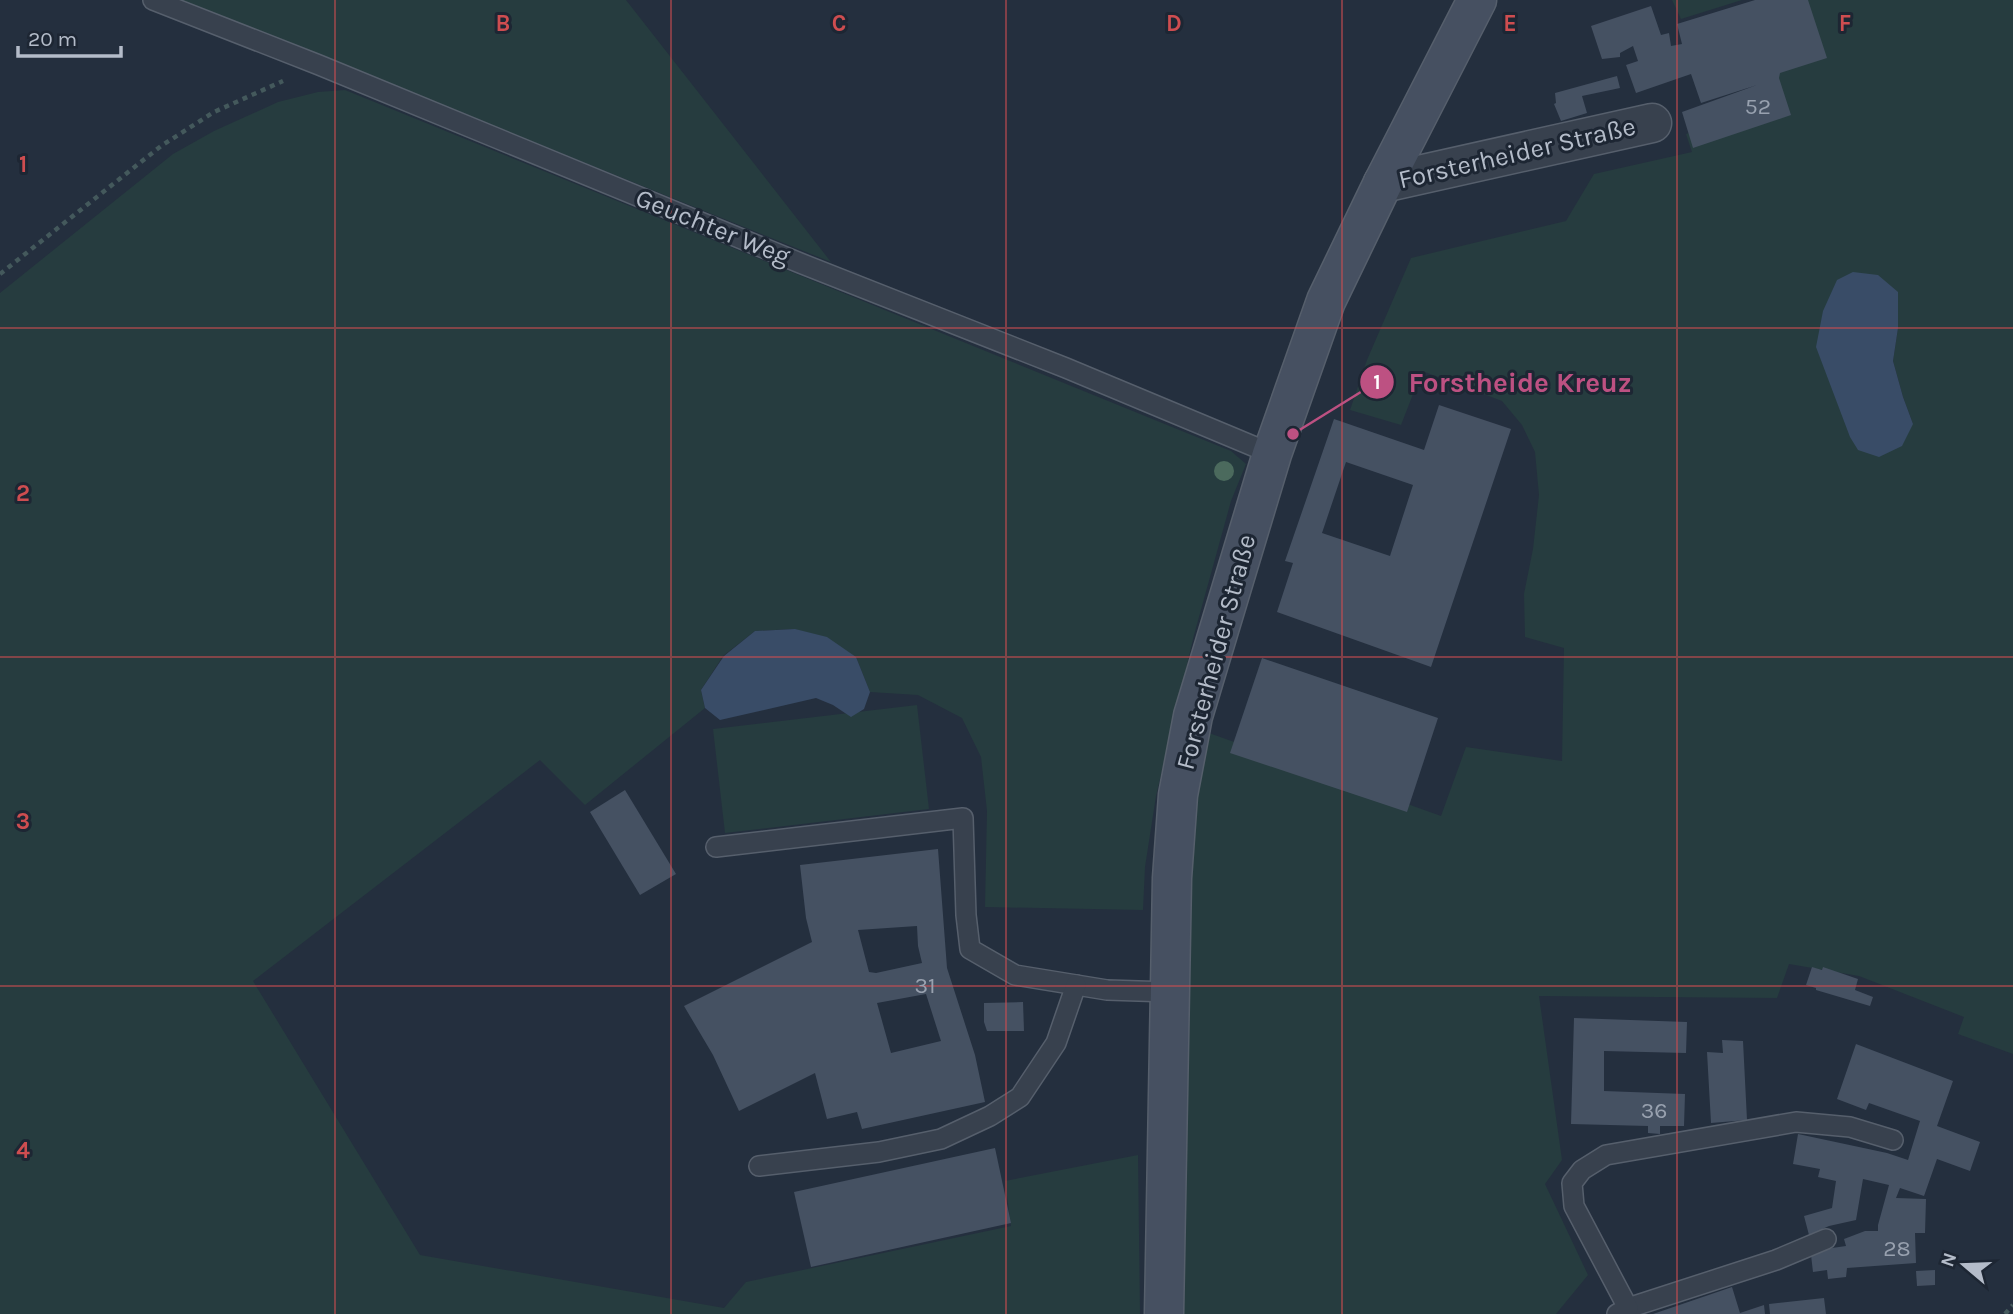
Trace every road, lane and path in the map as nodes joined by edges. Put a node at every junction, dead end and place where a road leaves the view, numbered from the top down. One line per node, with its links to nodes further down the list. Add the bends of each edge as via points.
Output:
1 (153, 0): 3 (lane, Geuchter Weg)
2 (1477, 0): 5 (street, Forsterheider Straße)
3 (319, 65): 6 (path, via 214,112 160,146); 7 (lane, Geuchter Weg)
4 (1652, 123): 5 (street, Forsterheider Straße)
5 (1383, 183): 7 (street, Forsterheider Straße, via 1326,301)
6 (0, 274)
7 (1272, 454): 10 (street, Forsterheider Straße, via 1193,716 1178,795)
8 (716, 847): 9 (lane, via 963,818 970,948 1015,975)
9 (1076, 985): 10 (lane); 12 (lane, via 1049,1054 1020,1097 990,1116 942,1139 878,1152)
10 (1170, 992): 16 (street, Forsterheider Straße)
11 (1893, 1140): 15 (lane, via 1850,1127 1796,1122 1606,1155 1582,1170 1572,1183 1574,1206)
12 (759, 1166)
13 (1826, 1239): 15 (lane)
14 (2013, 1305): 17 (path)
15 (1623, 1311)
16 (1164, 1314)
17 (2005, 1314)

